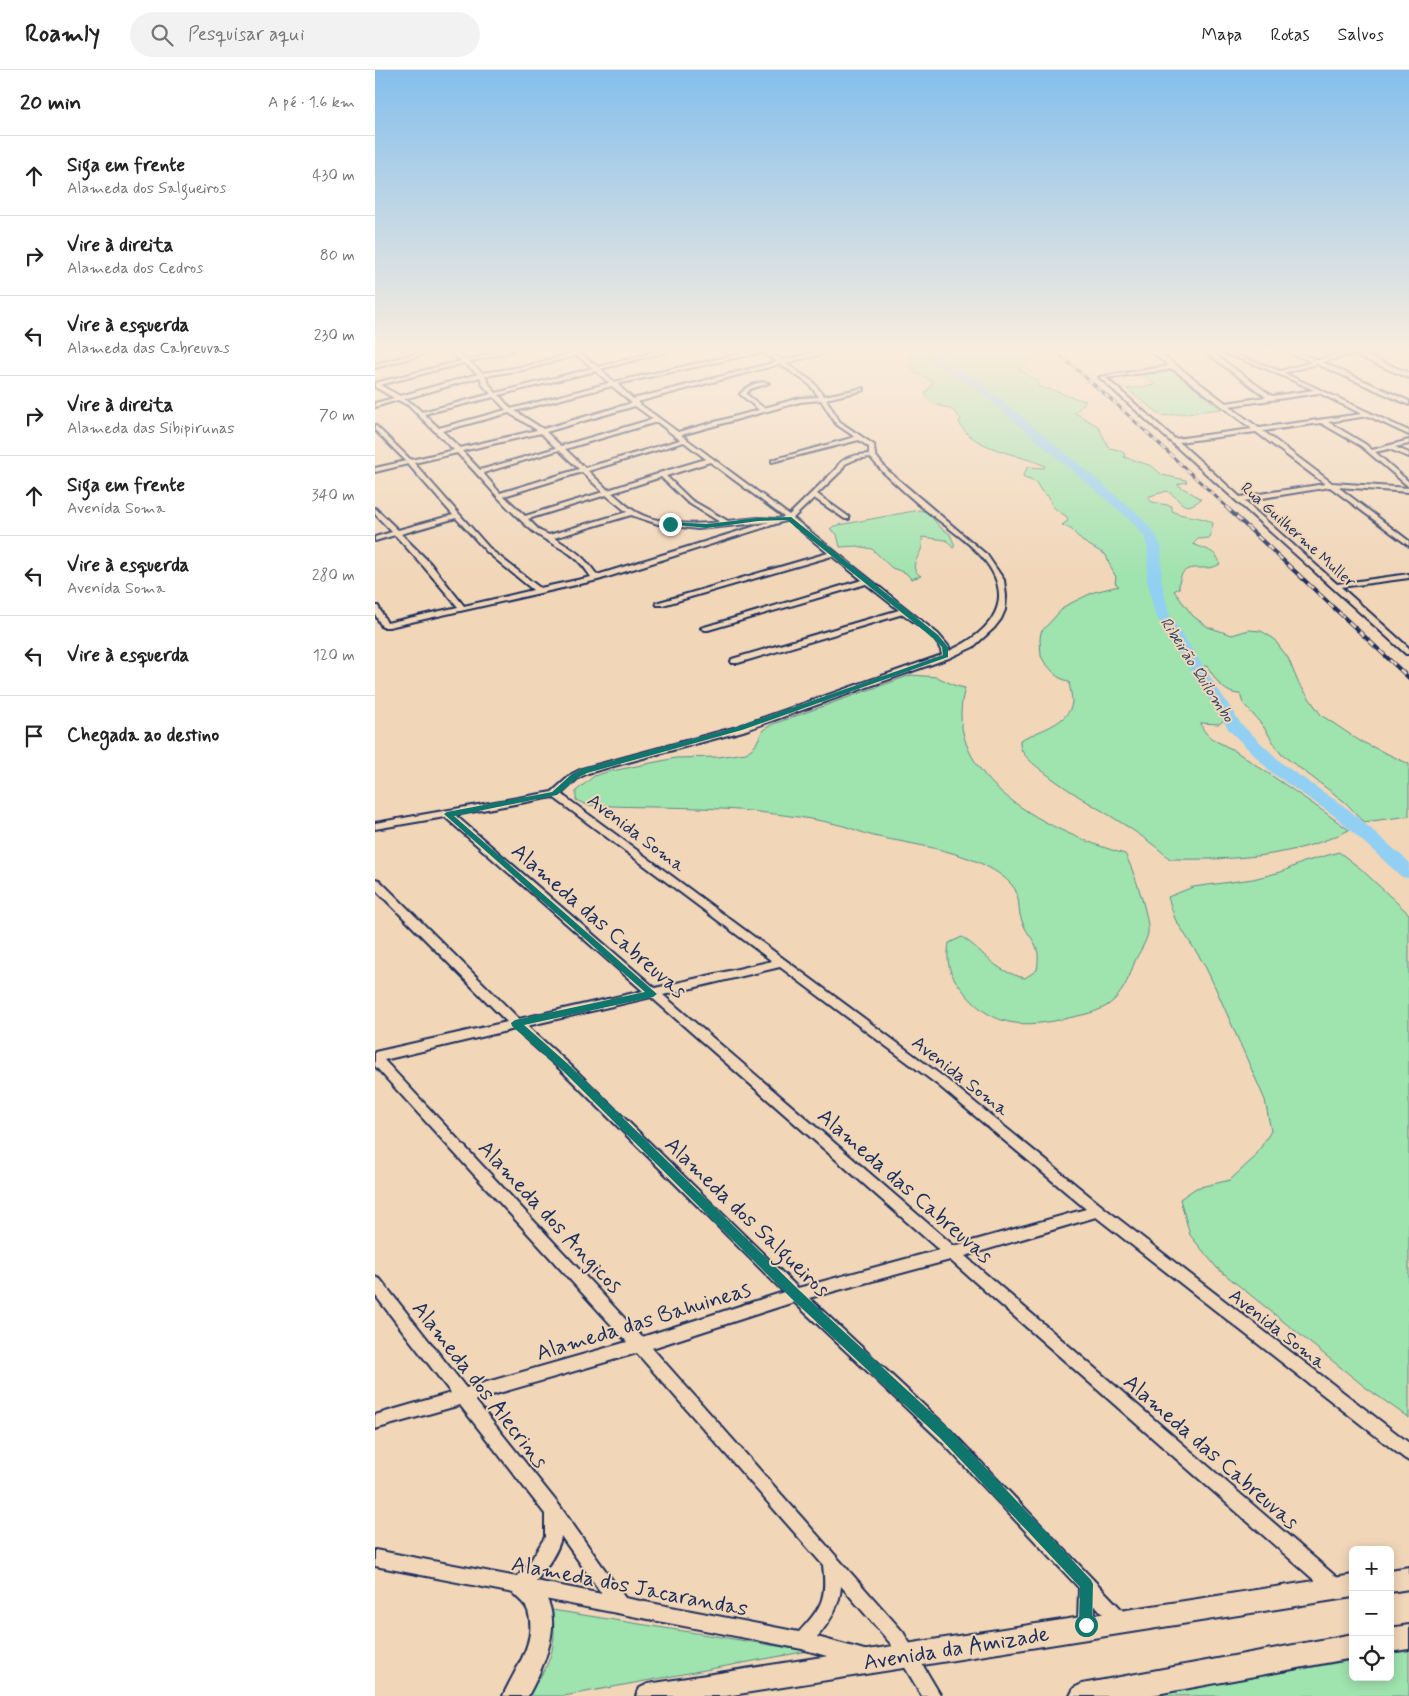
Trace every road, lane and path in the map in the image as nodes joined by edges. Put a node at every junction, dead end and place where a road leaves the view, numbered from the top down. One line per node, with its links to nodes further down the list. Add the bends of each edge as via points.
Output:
1 (375, 427): 32 (street)
2 (434, 427): 15 (street)
3 (450, 427): 15 (street)
4 (535, 427): 17 (street)
5 (555, 427): 17 (street)
6 (634, 427): 25 (street)
7 (667, 427): 19 (street)
8 (703, 427): 19 (street)
9 (844, 427): 20 (street)
10 (1160, 427): 22 (street, Rua Guilherme Muller)
11 (1254, 427): 16 (street)
12 (1280, 427): 16 (street)
13 (1332, 427): 27 (street)
14 (1396, 427): 18 (street)
15 (438, 430): 26 (street)
16 (1258, 430): 22 (street); 37 (street)
17 (542, 431): 25 (street); 26 (street)
18 (1409, 432)
19 (677, 434): 21 (street)
20 (860, 438): 29 (street, Avenida Soma, via 872,446); 31 (street)
21 (685, 440): 30 (street); 34 (street)
22 (1176, 441): 43 (street, Rua Guilherme Muller)
23 (1409, 442): 24 (street)
24 (1391, 448): 27 (street); 28 (street)
25 (559, 449): 34 (street); 35 (street)
26 (459, 452): 32 (street); 35 (street)
27 (1370, 452): 38 (street)
28 (1409, 455)
29 (872, 456): 42 (street, via 845,461); 67 (street, Avenida Soma, via 885,471 985,556 1000,580 1002,596 998,617 970,645)
30 (710, 460): 36 (street); 49 (street)
31 (773, 461)
32 (411, 463): 33 (street); 46 (street)
33 (375, 470)
34 (583, 470): 40 (street); 41 (street)
35 (479, 472): 41 (street)
36 (661, 474): 40 (street); 50 (street, via 689,501)
37 (1331, 485): 39 (street); 43 (street); 54 (street)
38 (1409, 485)
39 (1409, 490)
40 (608, 493): 45 (street); 47 (street)
41 (499, 495): 47 (street)
42 (813, 495): 48 (street); 49 (street)
43 (1241, 499): 59 (street, Rua Guilherme Muller)
44 (375, 510): 51 (street)
45 (632, 513): 50 (street, via 670,524); 52 (street)
46 (457, 516): 51 (street); 60 (street, via 489,551)
47 (525, 518): 52 (street)
48 (847, 518)
49 (786, 519): 50 (street); 55 (street); 57 (street)
50 (726, 523)
51 (397, 534): 53 (street); 63 (street)
52 (547, 538): 57 (street, via 574,553)
53 (375, 540)
54 (1409, 544)
55 (833, 554): 58 (street); 61 (street)
56 (1409, 576): 59 (street)
57 (595, 578): 60 (street)
58 (868, 582): 64 (street); 65 (street)
59 (1337, 586): 66 (street, Rua Guilherme Muller)
60 (539, 591): 63 (street)
61 (660, 604)
62 (375, 608): 63 (street, via 389,625)
63 (463, 609)
64 (905, 611): 67 (street, via 943,644); 68 (street)
65 (705, 628)
66 (1409, 652)
67 (946, 656): 69 (street, Avenida Soma, via 740,728 585,771)
68 (735, 661)
69 (555, 794): 70 (street); 73 (street, Avenida Soma)
70 (447, 814): 71 (street); 74 (street, Alameda das Cabreuvas)
71 (375, 826)
72 (375, 883): 75 (street, Alameda dos Salgueiros)
73 (782, 963): 74 (street); 77 (street, Avenida Soma, via 942,1082)
74 (653, 994): 75 (street); 78 (street, Alameda das Cabreuvas)
75 (515, 1023): 76 (street); 80 (street, Alameda dos Salgueiros, via 565,1067)
76 (375, 1057): 81 (street, Alameda dos Angicos)
77 (1097, 1211): 78 (street, Alameda das Bahuineas); 84 (street, Avenida Soma)
78 (953, 1253): 80 (street, Alameda das Bahuineas); 92 (street, Alameda das Cabreuvas)
79 (375, 1284): 82 (street, Alameda dos Alecrins)
80 (796, 1295): 81 (street, Alameda das Bahuineas); 90 (street, Alameda dos Salgueiros, via 944,1434)
81 (640, 1345): 82 (street, Alameda das Bahuineas); 87 (street, Alameda dos Angicos)
82 (462, 1397): 83 (street, Alameda das Bahuineas); 85 (street, Alameda dos Alecrins)
83 (375, 1422)
84 (1409, 1453)
85 (553, 1512): 91 (street, via 553,1539); 93 (street, Alameda dos Alecrins)
86 (375, 1558): 91 (street, Alameda dos Jacarandas)
87 (831, 1564): 98 (street, via 834,1583 827,1613); 100 (street, Alameda dos Angicos, via 897,1638)
88 (1409, 1578): 89 (main road)
89 (1394, 1580)
90 (1087, 1584): 94 (street, Alameda dos Salgueiros); 95 (street)
91 (520, 1587): 93 (street, Alameda dos Jacarandas); 102 (main road, via 534,1598 541,1615 541,1630 531,1666)
92 (1345, 1587): 94 (main road, Avenida da Amizade)
93 (621, 1607): 98 (street, Alameda dos Jacarandas)
94 (1120, 1620): 95 (main road, Avenida da Amizade)
95 (1086, 1625): 100 (main road, Avenida da Amizade)
96 (1409, 1637): 97 (main road)
97 (1394, 1639)
98 (802, 1641): 101 (street, Alameda dos Jacarandas)
99 (1349, 1647): 105 (main road)
100 (908, 1655): 101 (main road, Avenida da Amizade); 104 (street, Alameda dos Angicos)
101 (875, 1660): 103 (main road, Avenida da Amizade)
102 (515, 1696)
103 (648, 1696)
104 (932, 1696)
105 (1082, 1696)

